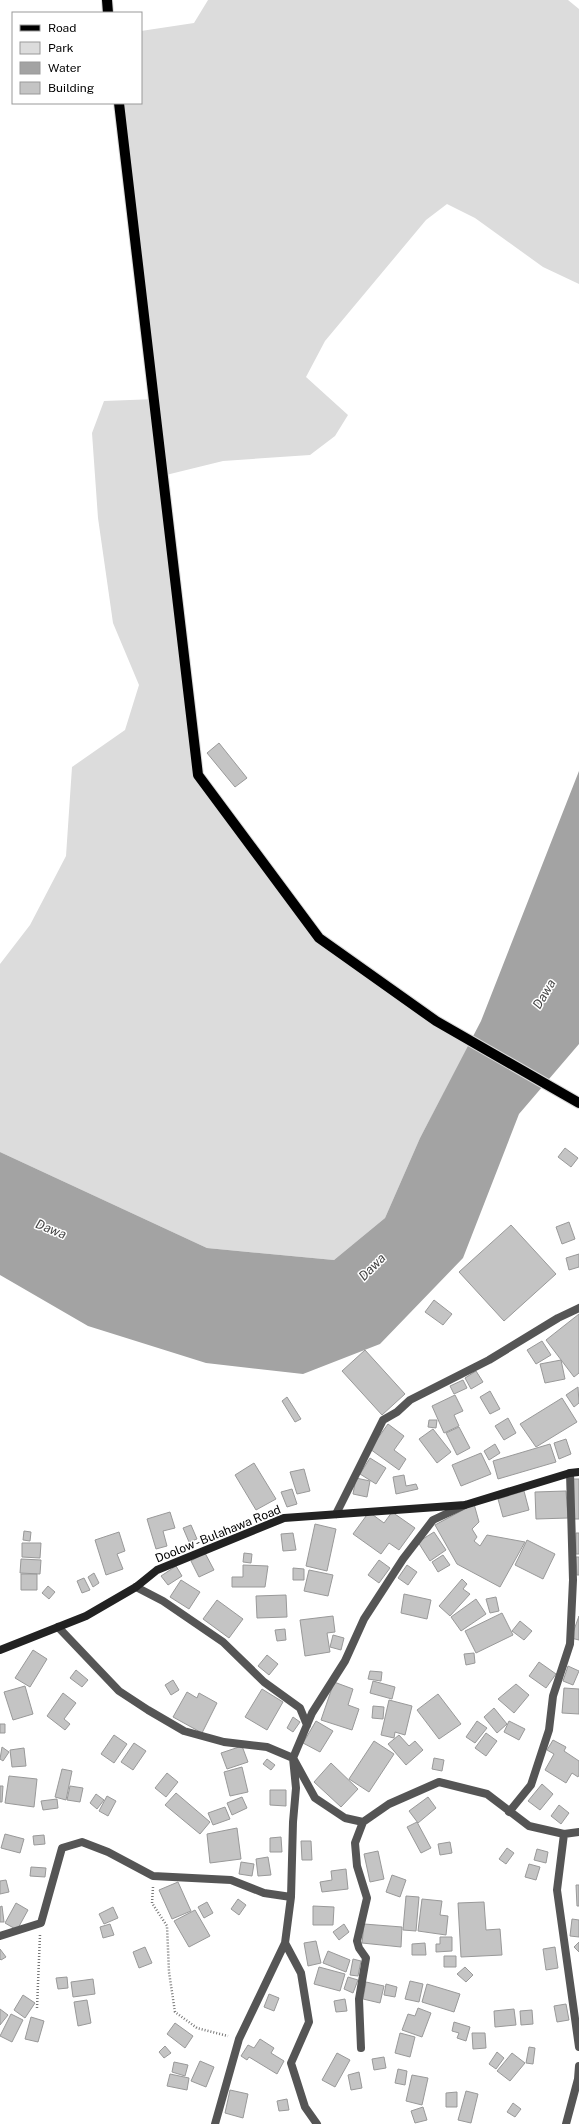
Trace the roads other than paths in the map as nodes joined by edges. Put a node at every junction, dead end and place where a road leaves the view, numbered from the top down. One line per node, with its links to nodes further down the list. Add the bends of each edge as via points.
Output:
1 (107, 0): 2 (main road)
2 (108, 12)
3 (118, 104): 4 (main road, via 198,775 319,938 436,1021)
4 (576, 1102)
5 (579, 1308): 9 (street, via 489,1360 410,1400 383,1420)
6 (579, 1472): 7 (main road, Doolow - Bulahawa Road)
7 (570, 1473): 8 (main road, Doolow - Bulahawa Road); 15 (street, via 573,1580 570,1644 553,1696 549,1730 531,1785)
8 (465, 1505): 9 (main road, Doolow - Bulahawa Road); 13 (street, via 433,1520 403,1559 364,1619 345,1661)
9 (336, 1514): 10 (main road, Doolow - Bulahawa Road, via 284,1518 157,1570)
10 (136, 1587): 11 (main road, Doolow - Bulahawa Road, via 86,1616); 13 (street, via 164,1600 223,1642 264,1682 300,1708)
11 (58, 1627): 12 (main road, Doolow - Bulahawa Road); 14 (street, via 119,1691 184,1731 224,1742 267,1747)
12 (0, 1650)
13 (307, 1725): 14 (street)
14 (293, 1758): 16 (street, via 315,1798 345,1818); 19 (street, via 296,1788)
15 (509, 1812): 16 (street, via 487,1794 438,1782 389,1804); 18 (street, via 529,1826)
16 (362, 1822): 23 (street, via 355,1842 357,1866 367,1898 357,1941 366,1958 359,1999)
17 (579, 1832): 18 (street)
18 (564, 1834): 22 (street, via 556,1890)
19 (292, 1897): 20 (street, via 264,1893 231,1880 153,1876 108,1852 82,1842 62,1848 41,1923); 21 (street)
20 (0, 1936)
21 (285, 1943): 25 (street, via 238,2039); 26 (street, via 301,1973 310,2022 291,2063 305,2107)
22 (579, 2047)
23 (361, 2048)
24 (579, 2066): 27 (street)
25 (215, 2124)
26 (317, 2124)
27 (566, 2124)

